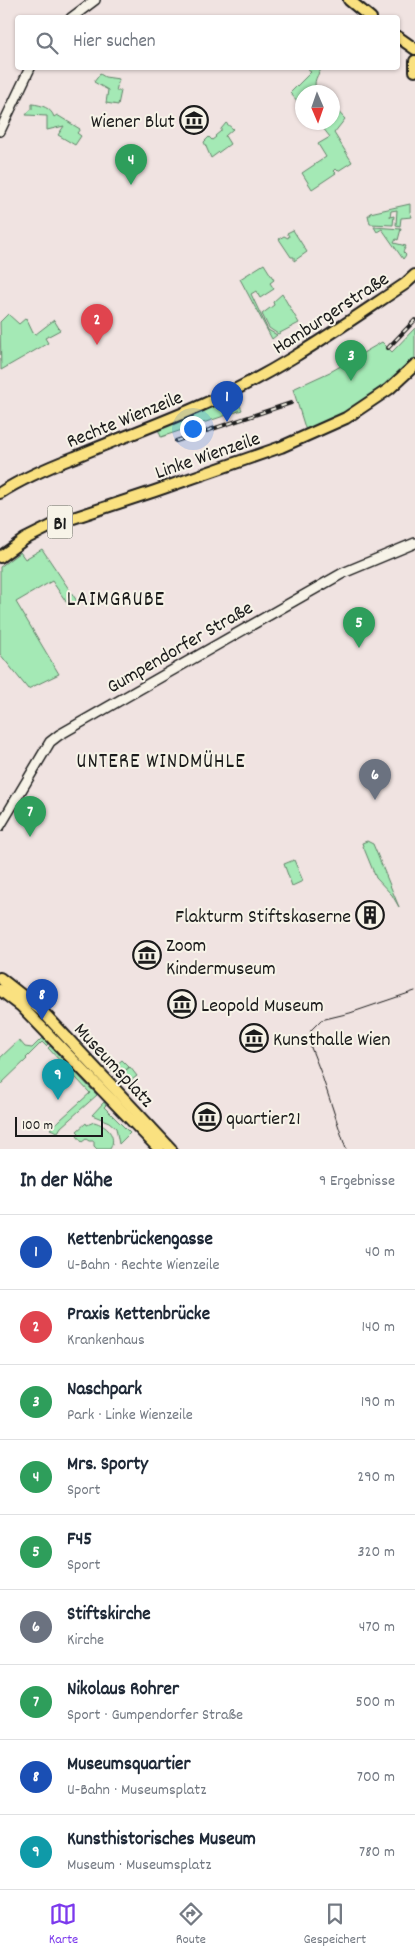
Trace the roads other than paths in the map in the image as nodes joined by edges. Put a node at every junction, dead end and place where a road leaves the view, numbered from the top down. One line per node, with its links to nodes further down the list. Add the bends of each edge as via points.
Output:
1 (95, 0): 3 (street)
2 (349, 0): 4 (main road)
3 (74, 15)
4 (367, 15)
5 (400, 38): 6 (main road)
6 (415, 49)
7 (415, 61): 9 (main road)
8 (29, 70): 10 (street)
9 (415, 71)
10 (0, 131)
11 (415, 275): 13 (main road, Hamburgerstraße)
12 (415, 365): 16 (main road, Linke Wienzeile / B1, via 379,396 340,420 266,453 55,524 25,539)
13 (262, 376): 14 (main road, Rechte Wienzeile, via 202,405 42,470)
14 (0, 493)
15 (415, 543): 17 (street, Gumpendorfer Straße, via 343,573 59,735 50,742)
16 (0, 557)
17 (0, 826)
18 (0, 978): 20 (main road)
19 (0, 990): 20 (main road)
20 (29, 1006): 21 (main road, Museumsplatz); 22 (main road, Museumsplatz)
21 (159, 1149)
22 (172, 1149)

